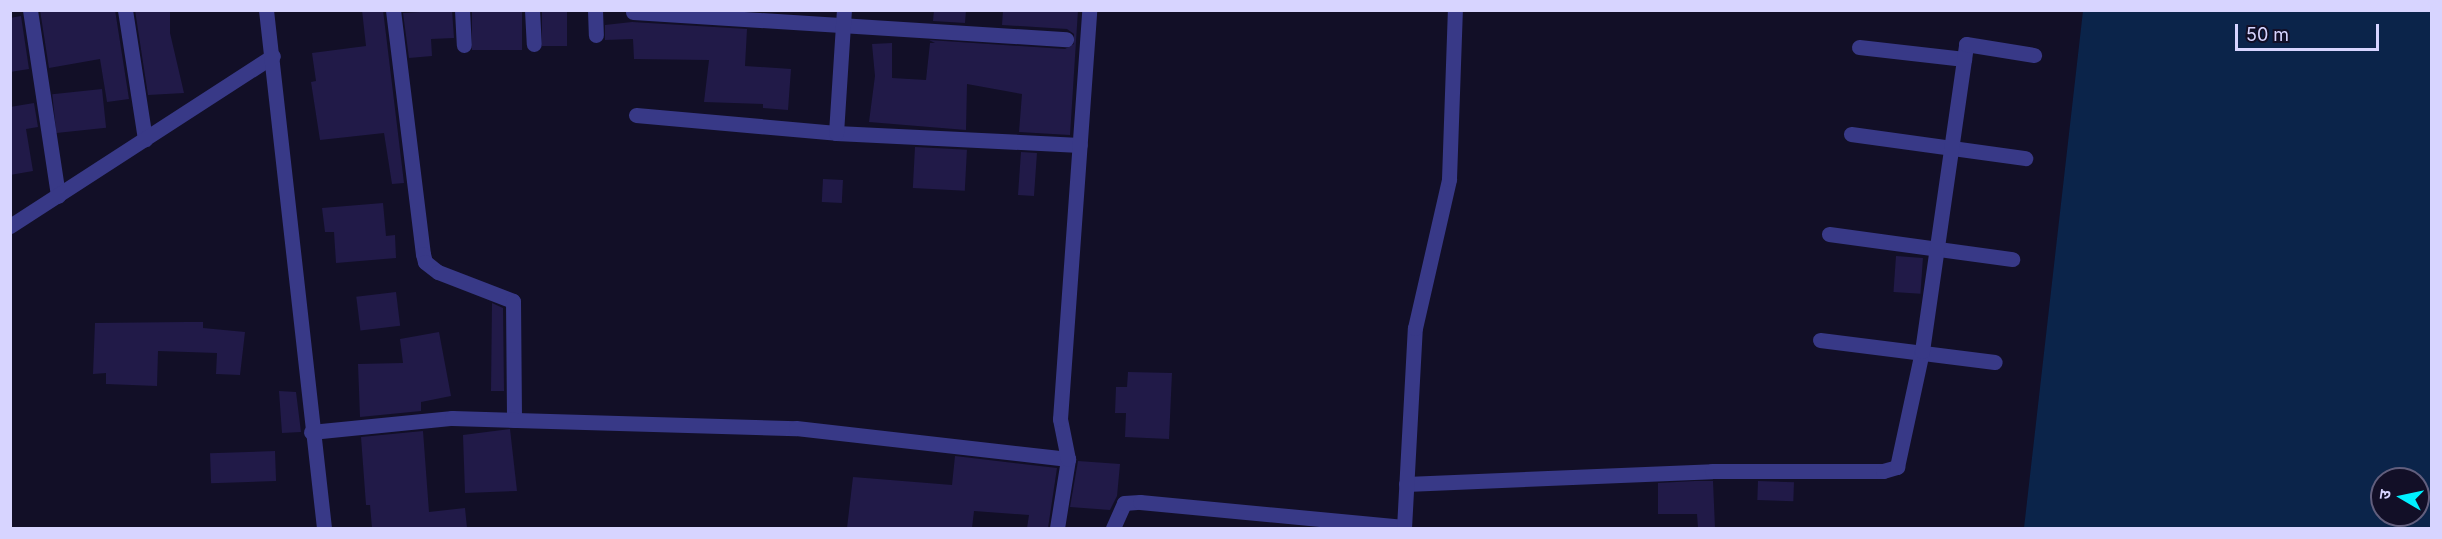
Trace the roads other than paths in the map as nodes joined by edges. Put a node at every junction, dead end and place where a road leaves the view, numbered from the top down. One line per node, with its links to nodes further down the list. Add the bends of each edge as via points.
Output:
1 (30, 10): 28 (street)
2 (125, 10): 24 (street)
3 (266, 10): 19 (street)
4 (393, 10): 36 (street, via 425,262 438,272 513,301)
5 (462, 10): 16 (street)
6 (532, 10): 15 (street)
7 (595, 10): 13 (street)
8 (844, 10): 12 (street)
9 (1089, 10): 25 (street)
10 (1455, 10): 39 (street, via 1449,179 1415,328)
11 (633, 12): 12 (street)
12 (844, 28): 14 (street); 22 (street)
13 (596, 35)
14 (1066, 39)
15 (534, 44)
16 (464, 45)
17 (1858, 46): 20 (street)
18 (2034, 55): 20 (street, via 1969,43)
19 (273, 56): 24 (street); 37 (street)
20 (1964, 59): 26 (street)
21 (636, 115): 22 (street)
22 (836, 133): 25 (street)
23 (1851, 134): 26 (street)
24 (145, 139): 28 (street)
25 (1080, 145): 38 (street, via 1060,419)
26 (1952, 147): 27 (street); 31 (street)
27 (2025, 158)
28 (58, 196): 29 (street)
29 (10, 226)
30 (1829, 234): 31 (street)
31 (1937, 248): 32 (street); 34 (street)
32 (2012, 259)
33 (1820, 340): 34 (street)
34 (1922, 351): 35 (street); 39 (street, via 1903,453 1897,467 1883,471 1712,471)
35 (1995, 362)
36 (514, 420): 37 (street, via 452,418); 38 (street, via 796,428)
37 (311, 432): 40 (street)
38 (1068, 459): 41 (street)
39 (1406, 484): 43 (street)
40 (324, 528)
41 (1057, 528)
42 (1113, 528): 43 (street, via 1124,503 1140,502)
43 (1404, 528)

